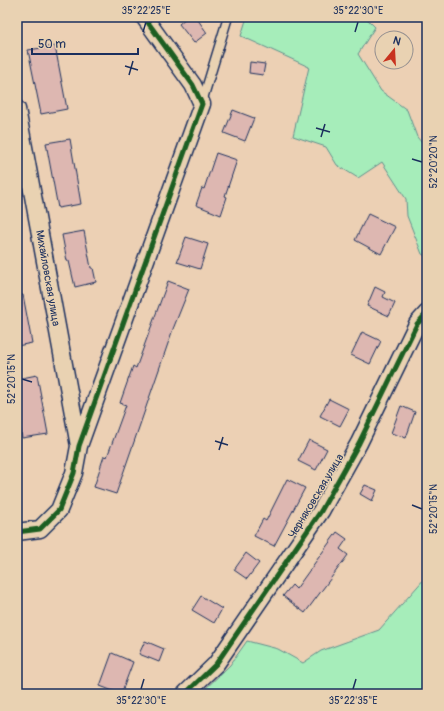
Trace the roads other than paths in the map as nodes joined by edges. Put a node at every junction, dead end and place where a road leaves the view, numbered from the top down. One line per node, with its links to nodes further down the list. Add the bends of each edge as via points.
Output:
1 (144, 17): 3 (street, via 193,85)
2 (228, 17): 3 (lane)
3 (202, 104): 6 (street)
4 (17, 109): 6 (street, Михайловская улица)
5 (427, 313): 8 (street, Черняковская улица, via 417,324 359,443 321,511 216,664)
6 (79, 446): 7 (street, via 74,473 59,510 40,529)
7 (17, 532)
8 (185, 694)

